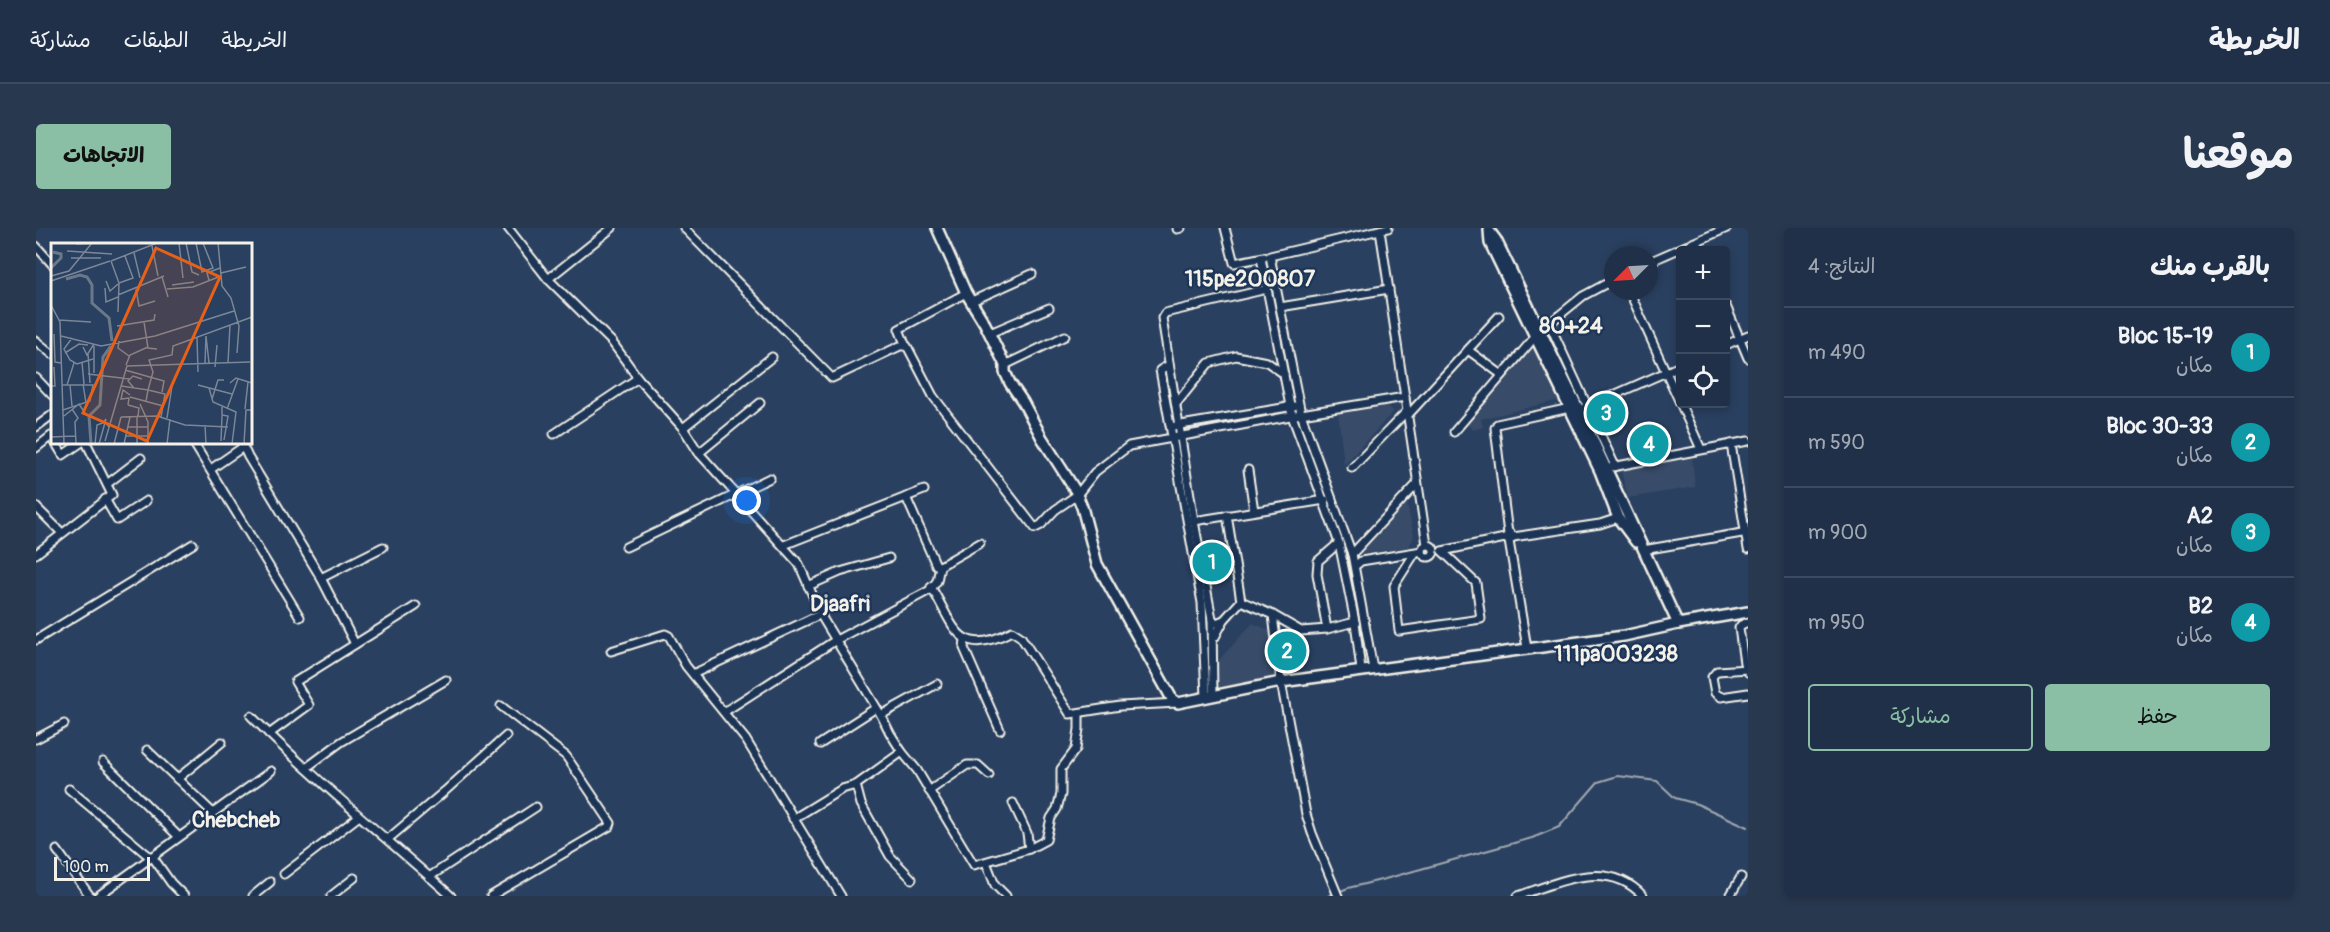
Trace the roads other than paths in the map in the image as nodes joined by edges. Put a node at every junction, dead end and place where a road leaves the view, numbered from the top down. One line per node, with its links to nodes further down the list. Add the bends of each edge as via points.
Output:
1 (508, 228): 17 (street)
2 (612, 228): 17 (street)
3 (684, 228): 35 (street, via 832,378)
4 (937, 228): 21 (street)
5 (1225, 228): 13 (street, via 1234,263)
6 (1727, 228): 9 (street)
7 (1384, 229): 12 (street); 20 (street)
8 (1489, 230): 29 (street, via 1497,240)
9 (1696, 241): 11 (street); 14 (street)
10 (36, 246): 15 (street)
11 (1698, 246)
12 (1270, 256): 13 (street); 23 (street)
13 (1261, 258): 19 (street)
14 (1658, 258)
15 (51, 263)
16 (1032, 274): 21 (street)
17 (548, 279): 47 (street, via 612,342)
18 (1604, 285): 27 (street)
19 (1267, 289): 41 (street, via 1165,313 1162,318); 44 (street)
20 (1389, 289): 23 (street); 49 (street)
21 (969, 297): 28 (street); 35 (street, via 899,329)
22 (1633, 300): 43 (street)
23 (1280, 306): 52 (street)
24 (1049, 308): 28 (street)
25 (1500, 316): 36 (street)
26 (1730, 317): 32 (street)
27 (1549, 323): 29 (street); 54 (street)
28 (990, 333): 40 (street)
29 (1537, 334): 45 (street); 54 (street)
30 (1748, 335): 32 (street)
31 (1065, 336): 40 (street)
32 (1740, 339): 34 (street); 39 (street)
33 (36, 341): 37 (street)
34 (1730, 343)
35 (904, 344): 88 (street, via 933,396 1033,527 1041,525 1054,510)
36 (1468, 350): 45 (street); 55 (street)
37 (51, 353)
38 (772, 357): 62 (street)
39 (1748, 358)
40 (1005, 365): 88 (street, via 1010,383)
41 (1169, 365): 51 (street); 60 (street, via 1160,370)
42 (1676, 368): 43 (street)
43 (1666, 373): 54 (street); 76 (street)
44 (1284, 374): 51 (street, via 1267,362 1236,356 1218,360 1205,365); 53 (street)
45 (1502, 375): 63 (street)
46 (36, 378): 48 (street)
47 (638, 378): 62 (street); 64 (street)
48 (51, 394)
49 (1405, 397): 55 (street); 56 (street)
50 (760, 403): 77 (street)
51 (1176, 404): 59 (street)
52 (1299, 405): 53 (street); 56 (street)
53 (1290, 407): 58 (street); 59 (street)
54 (1579, 408): 80 (street); 101 (street, via 1497,424)
55 (1407, 413): 79 (street); 85 (street)
56 (1301, 414): 58 (street); 91 (street)
57 (51, 416): 61 (street)
58 (1292, 416): 66 (street); 92 (street)
59 (1179, 426): 60 (street); 66 (street)
60 (1170, 427): 67 (street)
61 (36, 428)
62 (683, 428): 77 (street)
63 (1454, 432)
64 (555, 434)
65 (51, 436): 75 (street)
66 (1181, 436): 67 (street); 98 (street)
67 (1172, 438): 88 (street, via 1129,446 1095,472); 147 (street, via 1202,603)
68 (1748, 441): 73 (street)
69 (56, 444): 70 (street, via 63,455)
70 (81, 444)
71 (85, 444): 84 (street)
72 (194, 444): 81 (street)
73 (1731, 444): 76 (street); 99 (street)
74 (242, 445): 81 (street); 117 (street)
75 (36, 448)
76 (1701, 449): 80 (street)
77 (699, 453): 87 (street)
78 (141, 458): 84 (street)
79 (1352, 468)
80 (1607, 468): 97 (street)
81 (211, 469): 125 (street)
82 (1248, 470): 95 (street)
83 (770, 478): 87 (street)
84 (107, 484): 90 (street, via 112,495)
85 (1417, 484): 110 (street); 113 (street)
86 (924, 490): 89 (street)
87 (737, 495): 105 (street); 107 (street)
88 (1077, 495): 148 (street, via 1097,564 1172,699)
89 (906, 497): 105 (street); 115 (street, via 936,565)
90 (105, 499): 93 (street, via 117,520); 100 (street)
91 (1331, 499): 92 (street); 113 (street)
92 (1322, 500): 95 (street); 103 (street)
93 (146, 501)
94 (36, 507): 100 (street)
95 (1254, 511): 96 (street)
96 (1227, 515): 98 (street); 120 (street)
97 (1623, 517): 101 (street); 108 (street)
98 (1194, 521): 126 (street)
99 (1747, 532): 108 (street); 109 (street)
100 (62, 533): 112 (street)
101 (1509, 537): 111 (street); 136 (street)
102 (980, 543): 115 (street)
103 (1339, 543): 128 (street); 131 (street, via 1318,561)
104 (193, 544): 133 (street)
105 (784, 546): 118 (street, via 799,564)
106 (382, 547): 117 (street)
107 (626, 547)
108 (1642, 549): 130 (street)
109 (1748, 549)
110 (1422, 550): 111 (street, via 1433,547); 111 (street, via 1428,557); 111 (street, via 1394,586 1399,631 1481,619 1476,583); 116 (street, via 1360,561)
111 (1438, 551)
112 (36, 554)
113 (1352, 554): 116 (street)
114 (889, 558): 118 (street)
115 (940, 566): 119 (street, via 937,581)
116 (1355, 566): 139 (street)
117 (321, 578): 135 (street)
118 (808, 586): 123 (street)
119 (931, 587): 132 (street, via 950,624); 134 (street)
120 (1241, 601): 124 (street); 127 (street)
121 (416, 606): 135 (street)
122 (1748, 612): 130 (street)
123 (821, 614): 134 (street); 142 (street)
124 (1273, 615): 131 (street, via 1300,631); 144 (street)
125 (300, 617)
126 (1212, 619): 127 (street, via 1216,623); 138 (street)
127 (1224, 620): 138 (street, via 1216,632)
128 (1355, 622): 131 (street); 140 (street)
129 (1748, 622): 141 (street, via 1739,628)
130 (1678, 624): 136 (street, via 1635,634)
131 (1328, 628)
132 (965, 639): 152 (street, via 994,640 1012,631 1016,633 1068,712); 155 (street, via 964,648)
133 (36, 640)
134 (836, 640): 150 (street); 151 (street)
135 (355, 644): 156 (street, via 295,682 309,705)
136 (1527, 648): 139 (street)
137 (611, 651): 142 (street, via 665,634)
138 (1213, 654): 147 (street)
139 (1373, 669): 140 (street)
140 (1361, 670): 144 (street)
141 (1747, 670): 146 (street, via 1717,671 1712,676 1721,698)
142 (693, 674): 151 (street)
143 (446, 680): 164 (street, via 340,741)
144 (1281, 682): 147 (street); 197 (street, via 1306,814)
145 (937, 684): 150 (street)
146 (1748, 693)
147 (1210, 696): 148 (street)
148 (1178, 703): 152 (street)
149 (501, 706): 194 (street, via 566,756 611,823)
150 (879, 711): 160 (street); 162 (street)
151 (724, 712): 175 (street, via 769,775)
152 (1079, 713): 178 (street, via 1076,749 1061,769 1061,794 1046,840)
153 (251, 716): 156 (street)
154 (64, 724): 158 (street)
155 (1000, 730)
156 (269, 734): 164 (street)
157 (506, 736): 177 (street)
158 (36, 739)
159 (222, 742): 167 (street)
160 (820, 744)
161 (147, 750): 167 (street)
162 (902, 752): 168 (street); 170 (street)
163 (103, 762): 176 (street)
164 (306, 768): 174 (street)
165 (271, 771): 173 (street)
166 (989, 775): 170 (street, via 978,765 966,765)
167 (177, 779): 173 (street)
168 (856, 785): 175 (street, via 842,789); 186 (street, via 861,804 890,856)
169 (69, 789): 180 (street)
170 (928, 791): 181 (street, via 974,865)
171 (1013, 803): 178 (street, via 1027,833)
172 (537, 807): 183 (street)
173 (212, 812): 176 (street)
174 (358, 817): 177 (street); 182 (street)
175 (793, 819): 195 (street)
176 (178, 836): 180 (street)
177 (388, 839): 183 (street)
178 (1029, 849): 181 (street)
179 (57, 850): 188 (street)
180 (151, 856): 189 (street); 190 (street)
181 (986, 862): 196 (street, via 995,885)
182 (284, 874)
183 (429, 877): 193 (street)
184 (1741, 877): 200 (street)
185 (354, 878): 192 (street)
186 (912, 879)
187 (270, 882): 191 (street)
188 (90, 896)
189 (98, 896)
190 (184, 896)
191 (253, 896)
192 (331, 896)
193 (451, 896)
194 (491, 896)
195 (841, 896)
196 (1006, 896)
197 (1338, 896)
198 (1518, 896): 199 (street, via 1568,879 1600,875 1625,881)
199 (1643, 896)
200 (1730, 896)

